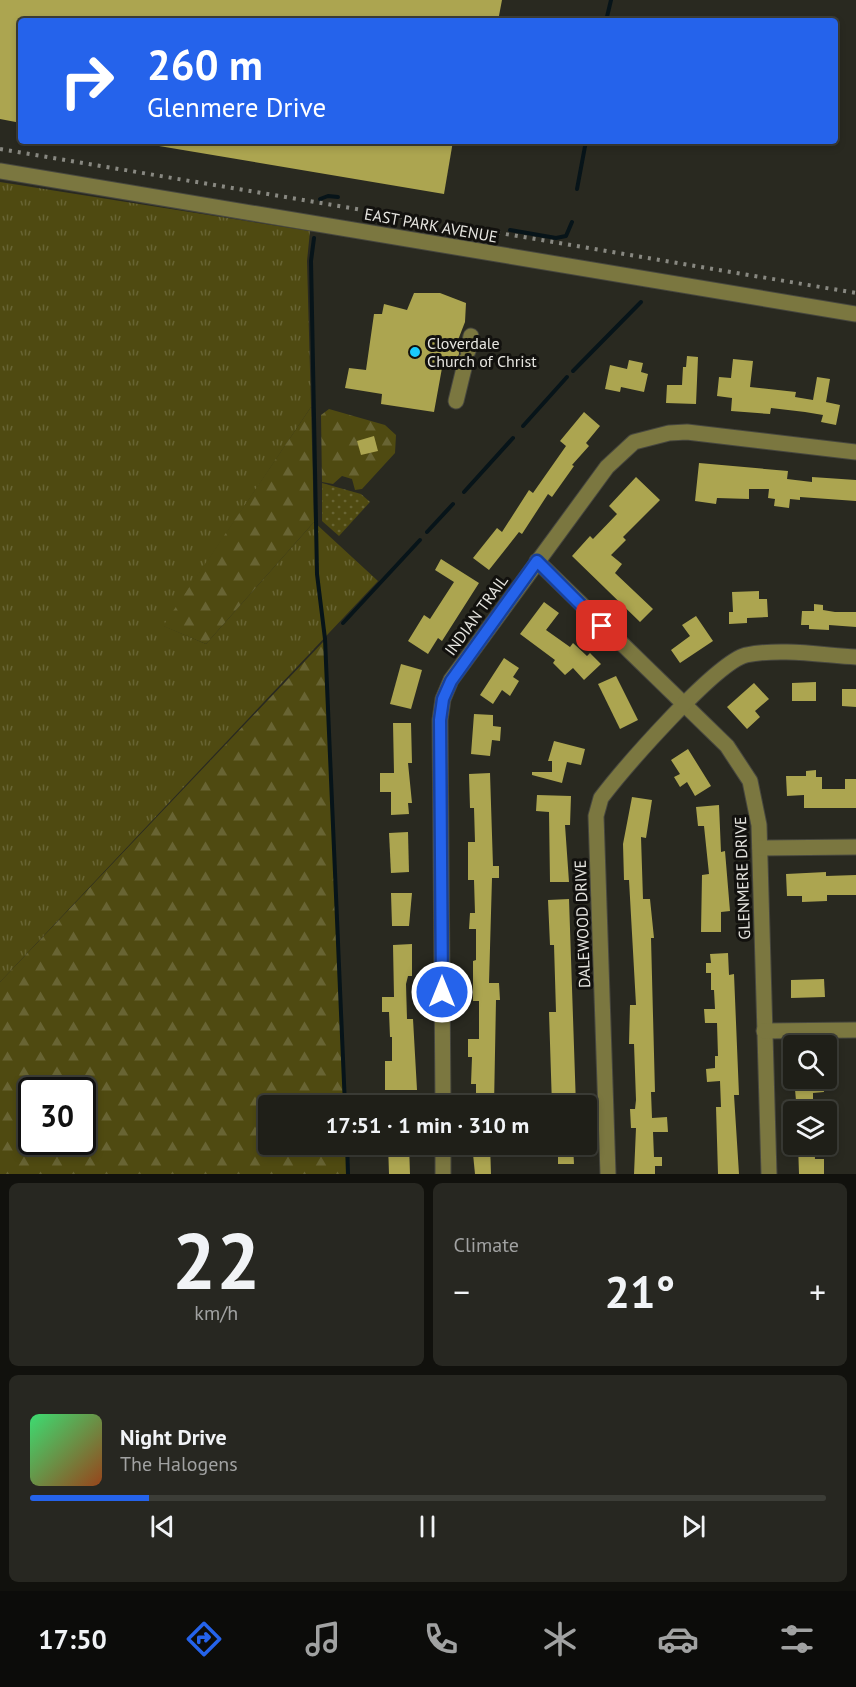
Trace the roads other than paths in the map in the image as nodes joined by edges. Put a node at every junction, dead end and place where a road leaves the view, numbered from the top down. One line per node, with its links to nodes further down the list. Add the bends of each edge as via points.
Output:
1 (0, 171): 2 (street, EAST PARK AVENUE)
2 (856, 314)
3 (468, 349): 4 (street)
4 (456, 401)
5 (856, 452): 6 (street, INDIAN TRAIL, via 687,432 634,442 606,467)
6 (537, 561): 8 (street, GLENMERE DRIVE); 13 (street, INDIAN TRAIL, via 451,681 441,710)
7 (856, 657): 8 (street, DALEWOOD DRIVE, via 747,655 717,671)
8 (684, 706): 10 (street, GLENMERE DRIVE, via 727,746 750,780 757,802); 16 (street, DALEWOOD DRIVE, via 610,787 597,807)
9 (856, 847): 10 (street)
10 (760, 848): 12 (street, GLENMERE DRIVE)
11 (856, 1030): 12 (street)
12 (764, 1031): 17 (street, GLENMERE DRIVE)
13 (443, 1095)
14 (443, 1155): 15 (street)
15 (443, 1174)
16 (608, 1174)
17 (769, 1174)

